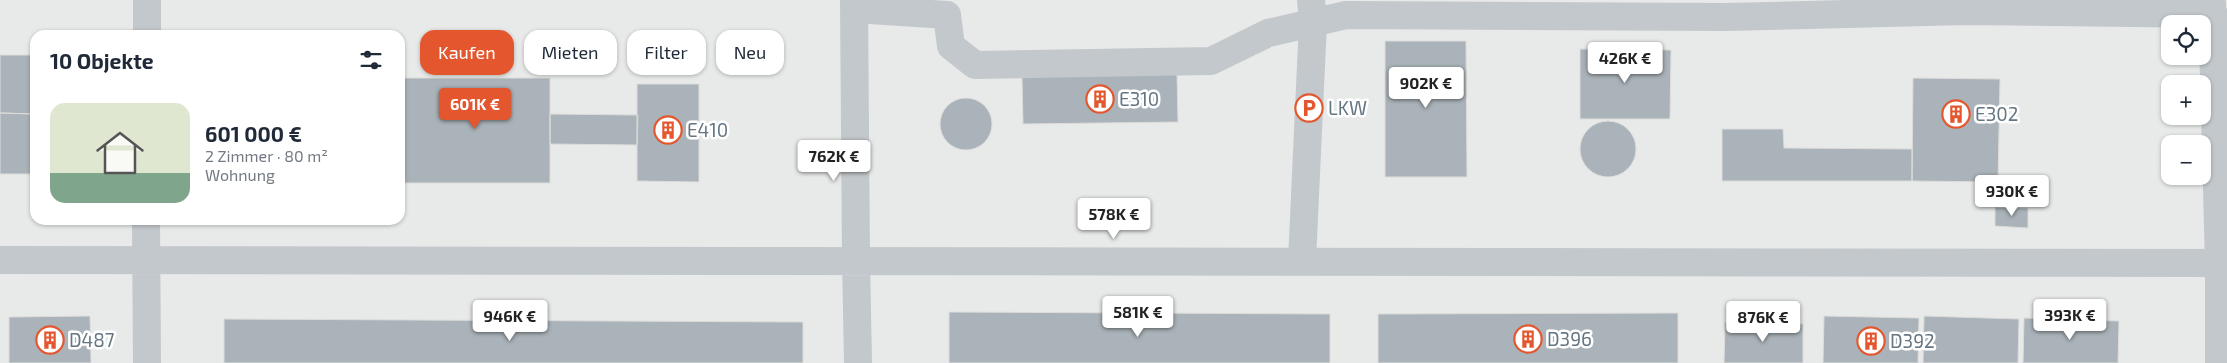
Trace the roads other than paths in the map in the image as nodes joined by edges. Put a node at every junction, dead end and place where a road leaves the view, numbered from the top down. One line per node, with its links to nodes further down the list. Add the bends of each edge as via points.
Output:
1 (147, 0): 9 (street)
2 (854, 5): 7 (street, via 947,15 951,46 975,65 1210,61); 12 (street)
3 (1346, 8): 4 (street); 7 (street)
4 (1407, 8): 6 (street)
5 (1755, 8): 6 (street); 8 (street)
6 (1577, 9)
7 (1312, 11): 13 (street)
8 (2217, 14): 15 (street)
9 (147, 30)
10 (146, 225): 14 (street)
11 (0, 260): 14 (street)
12 (856, 260): 13 (street); 14 (street); 17 (street)
13 (1302, 261): 15 (street)
14 (146, 262): 16 (street)
15 (2223, 263): 18 (street)
16 (147, 363)
17 (858, 363)
18 (2219, 363)

